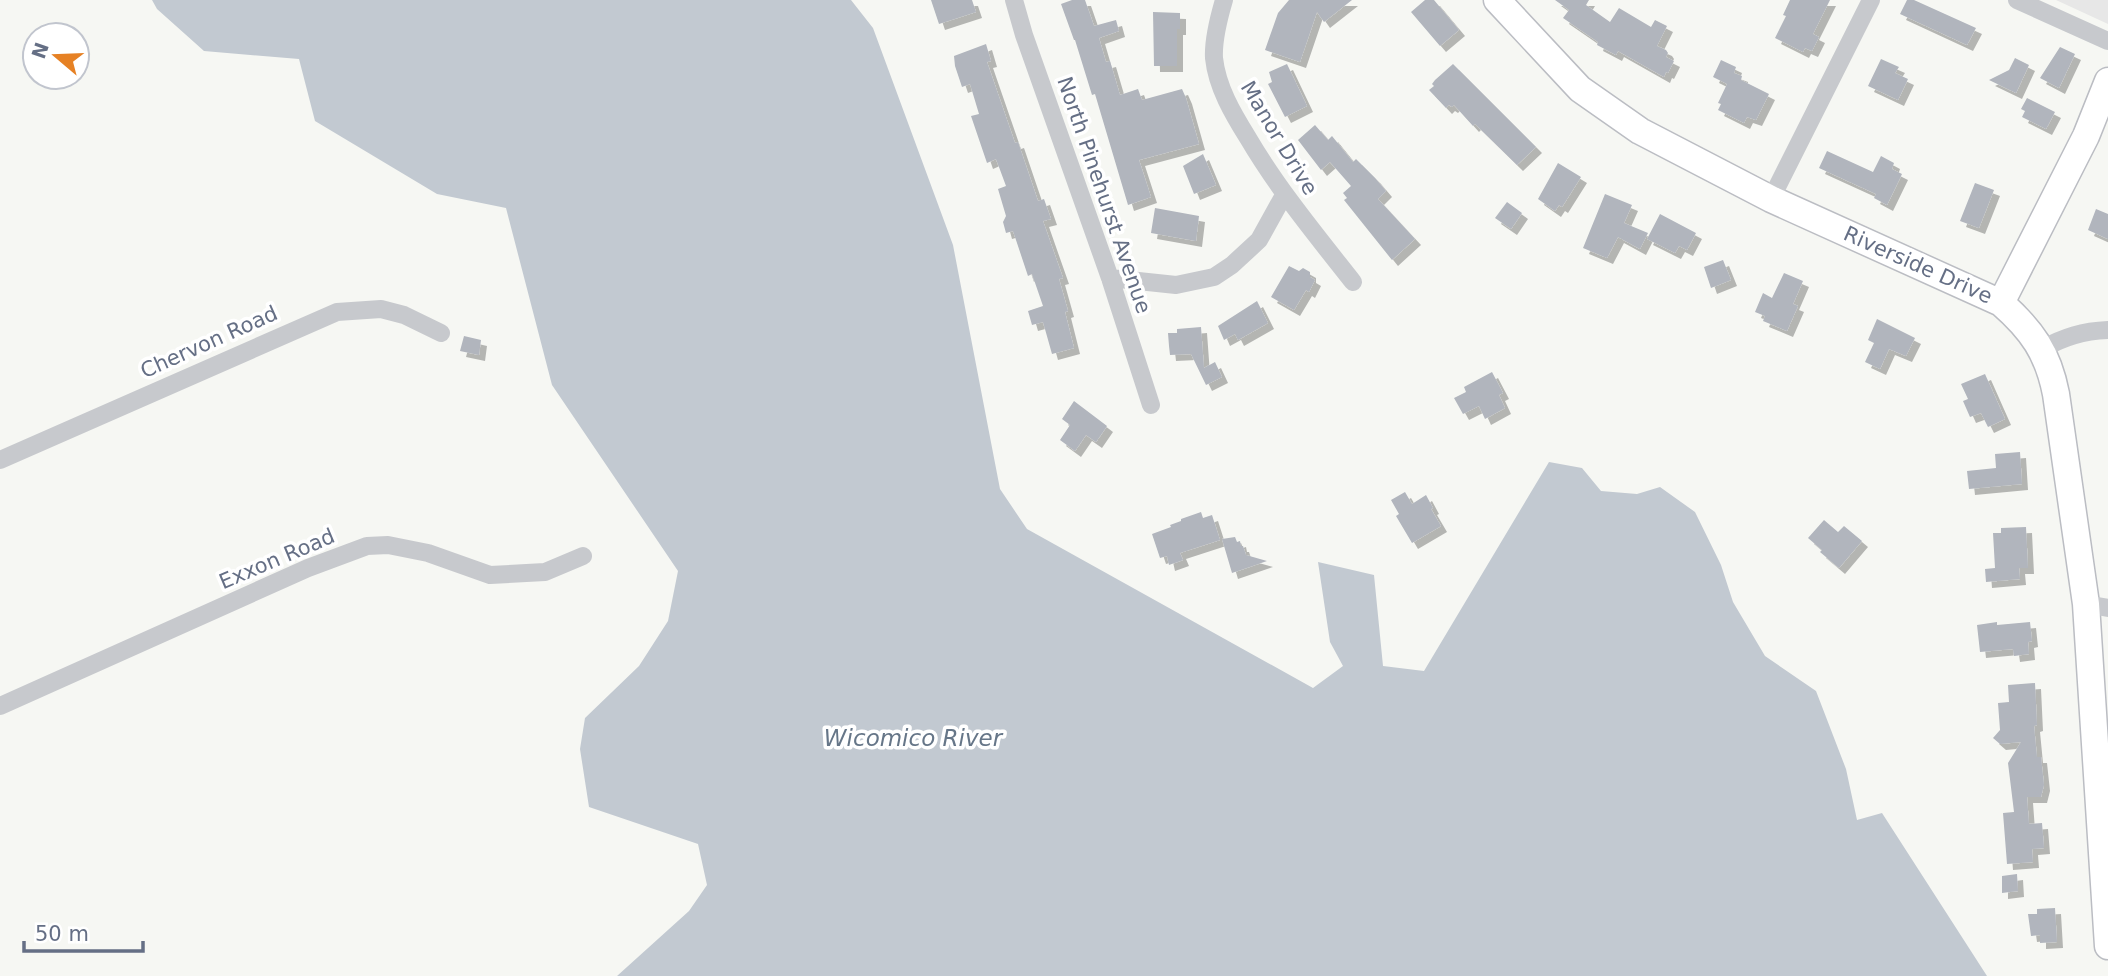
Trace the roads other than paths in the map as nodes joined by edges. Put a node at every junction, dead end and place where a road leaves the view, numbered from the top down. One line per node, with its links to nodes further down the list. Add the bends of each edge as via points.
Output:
1 (1014, 0): 10 (street, North Pinehurst Avenue)
2 (1224, 0): 8 (street, Manor Drive, via 1214,58 1221,86)
3 (1497, 0): 9 (street, Riverside Drive, via 1580,89 1640,131)
4 (1871, 0): 9 (street)
5 (2017, 0): 6 (street)
6 (2108, 41)
7 (2108, 81): 12 (street, via 2086,135)
8 (1284, 195): 10 (street, via 1259,240 1214,277 1176,285); 11 (street, Manor Drive)
9 (1771, 199): 12 (street, Riverside Drive)
10 (1110, 278): 16 (street, North Pinehurst Avenue)
11 (1353, 282)
12 (2001, 303): 15 (street, Riverside Drive)
13 (2108, 330): 15 (street, via 2064,337)
14 (441, 333): 17 (street, Chervon Road, via 381,309 337,312)
15 (2042, 349): 19 (street, Riverside Drive, via 2052,370)
16 (1151, 405)
17 (0, 460)
18 (583, 556): 20 (street, Exxon Road, via 545,572 490,575 428,553 367,546)
19 (2097, 606): 21 (street, Riverside Drive)
20 (0, 706)
21 (2108, 946)

